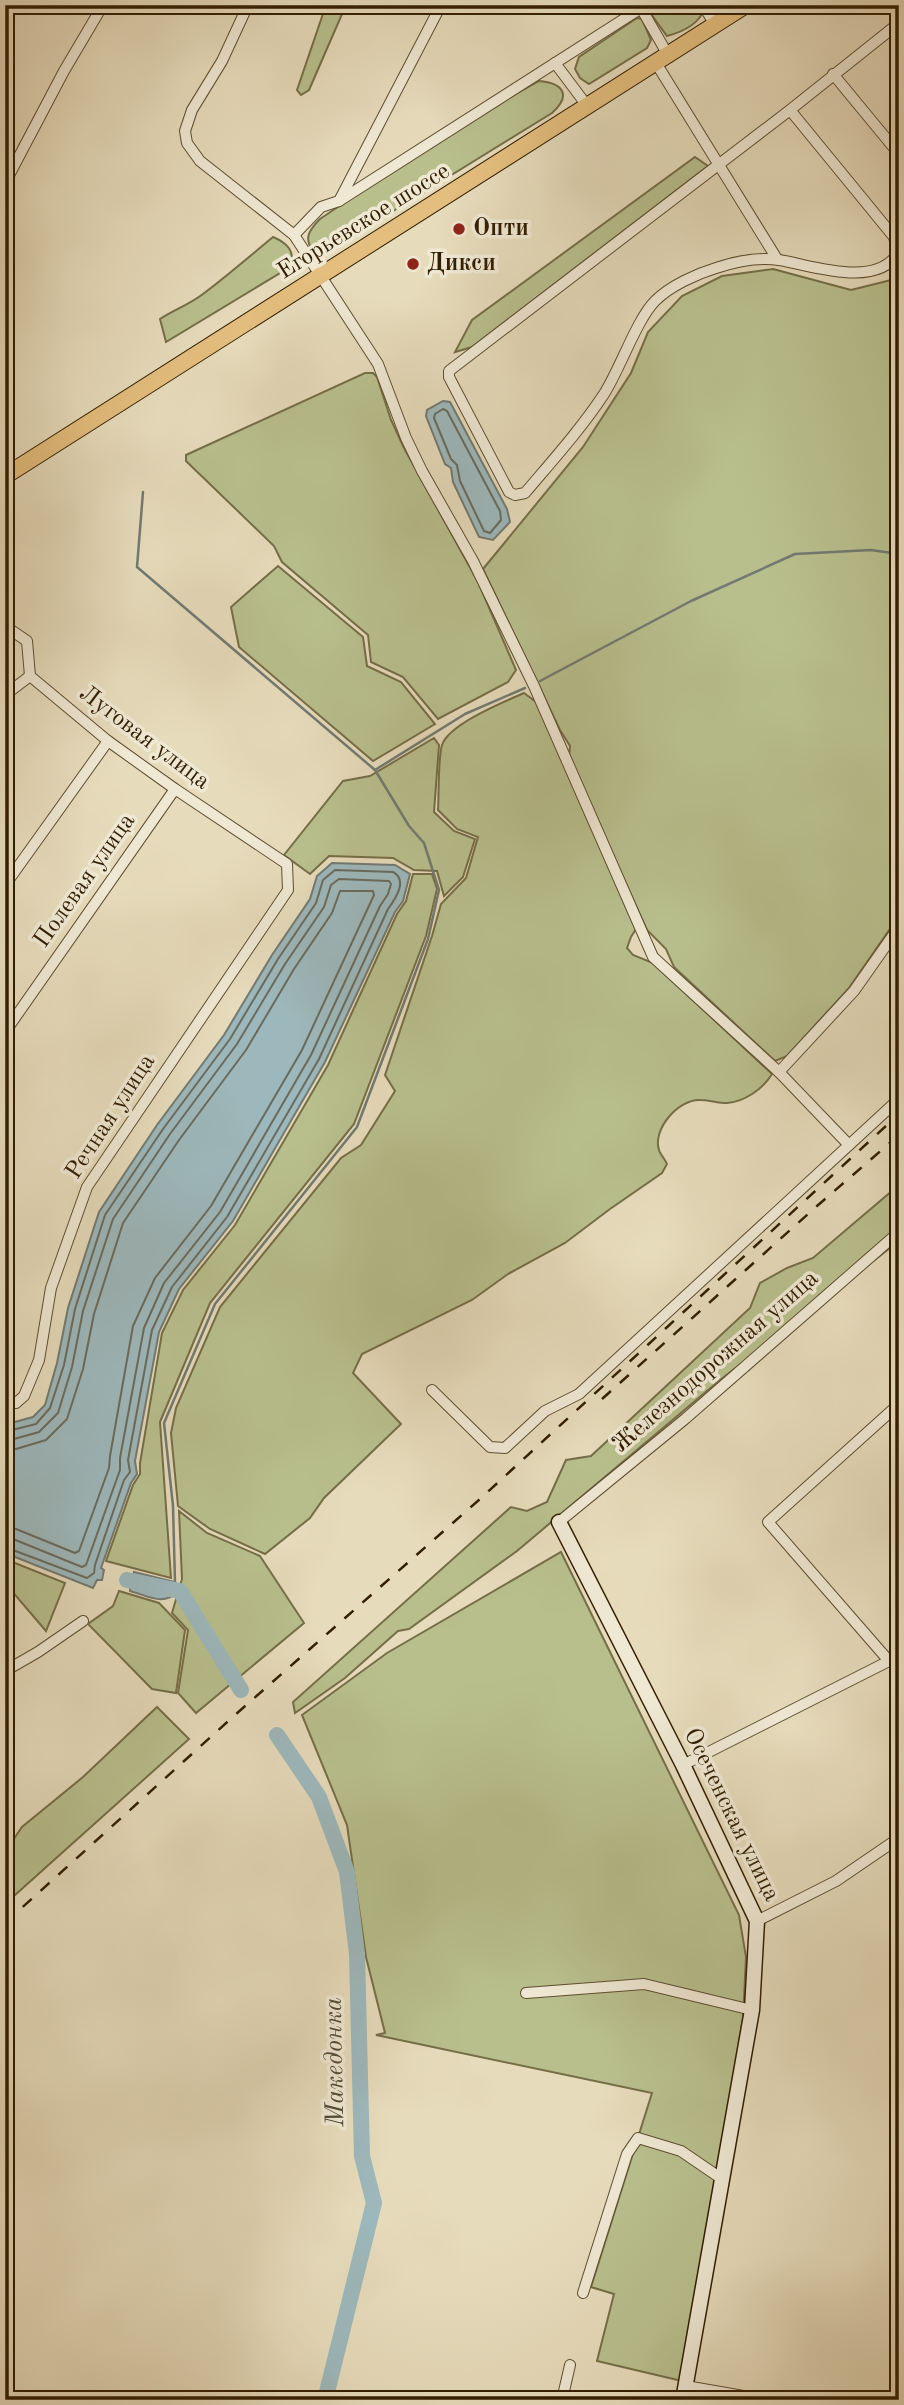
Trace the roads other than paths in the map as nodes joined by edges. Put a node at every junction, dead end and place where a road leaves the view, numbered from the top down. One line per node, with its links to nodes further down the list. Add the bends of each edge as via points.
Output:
1 (103, 5): 16 (street)
2 (248, 5): 18 (street, via 192,110 185,131 187,143 200,161)
3 (441, 5): 17 (street)
4 (703, 5): 8 (street)
5 (746, 5): 8 (main road, Егорьевское шоссе)
6 (644, 7): 9 (street); 10 (street)
7 (899, 23): 11 (street)
8 (715, 25): 9 (main road, Егорьевское шоссе)
9 (662, 59): 12 (main road, Егорьевское шоссе); 15 (street)
10 (555, 64): 12 (street); 17 (street)
11 (833, 74): 13 (street); 14 (street)
12 (588, 107): 20 (main road, Егорьевское шоссе)
13 (790, 110): 15 (street); 19 (street, via 894,237 898,253 881,268 860,272 824,271)
14 (899, 154)
15 (717, 164): 19 (street); 19 (street, via 449,371 509,492 525,493 573,437 605,392 654,302 670,289 715,268)
16 (5, 183)
17 (340, 201): 18 (street, via 321,207)
18 (294, 234): 20 (street)
19 (777, 259)
20 (322, 274): 21 (main road, Егорьевское шоссе); 31 (street, via 378,364 406,438 534,686 653,957)
21 (5, 476)
22 (5, 626): 23 (street, via 27,641)
23 (30, 676): 24 (street); 25 (street, Луговая улица)
24 (5, 695)
25 (108, 741): 26 (street, Луговая улица); 28 (street)
26 (175, 789): 27 (street, Луговая улица); 30 (street, Полевая улица)
27 (287, 864): 36 (street, Речная улица, via 288,890 87,1187 51,1288 39,1360 24,1395 16,1403)
28 (5, 885)
29 (899, 927): 31 (street, via 854,991)
30 (5, 1032)
31 (779, 1072): 33 (street)
32 (899, 1099): 33 (street)
33 (849, 1145): 35 (street, via 579,1394 545,1411 505,1448 490,1447)
34 (899, 1232): 38 (street, Железнодорожная улица, via 685,1419)
35 (432, 1390)
36 (5, 1401)
37 (899, 1404): 41 (street, via 768,1522 889,1661)
38 (558, 1522): 41 (street, Осеченская улица)
39 (83, 1621): 40 (street)
40 (5, 1671)
41 (682, 1765): 43 (street, Осеченская улица)
42 (899, 1838): 43 (street, via 836,1881)
43 (757, 1922): 45 (street, Осеченская улица)
44 (526, 1993): 45 (street, via 644,1984)
45 (752, 2010): 46 (street, Осеченская улица)
46 (722, 2179): 47 (street, via 681,2151 638,2138 627,2154); 49 (street, Осеченская улица)
47 (583, 2293)
48 (570, 2365): 50 (street)
49 (684, 2393): 51 (street)
50 (562, 2400)
51 (767, 2400)

